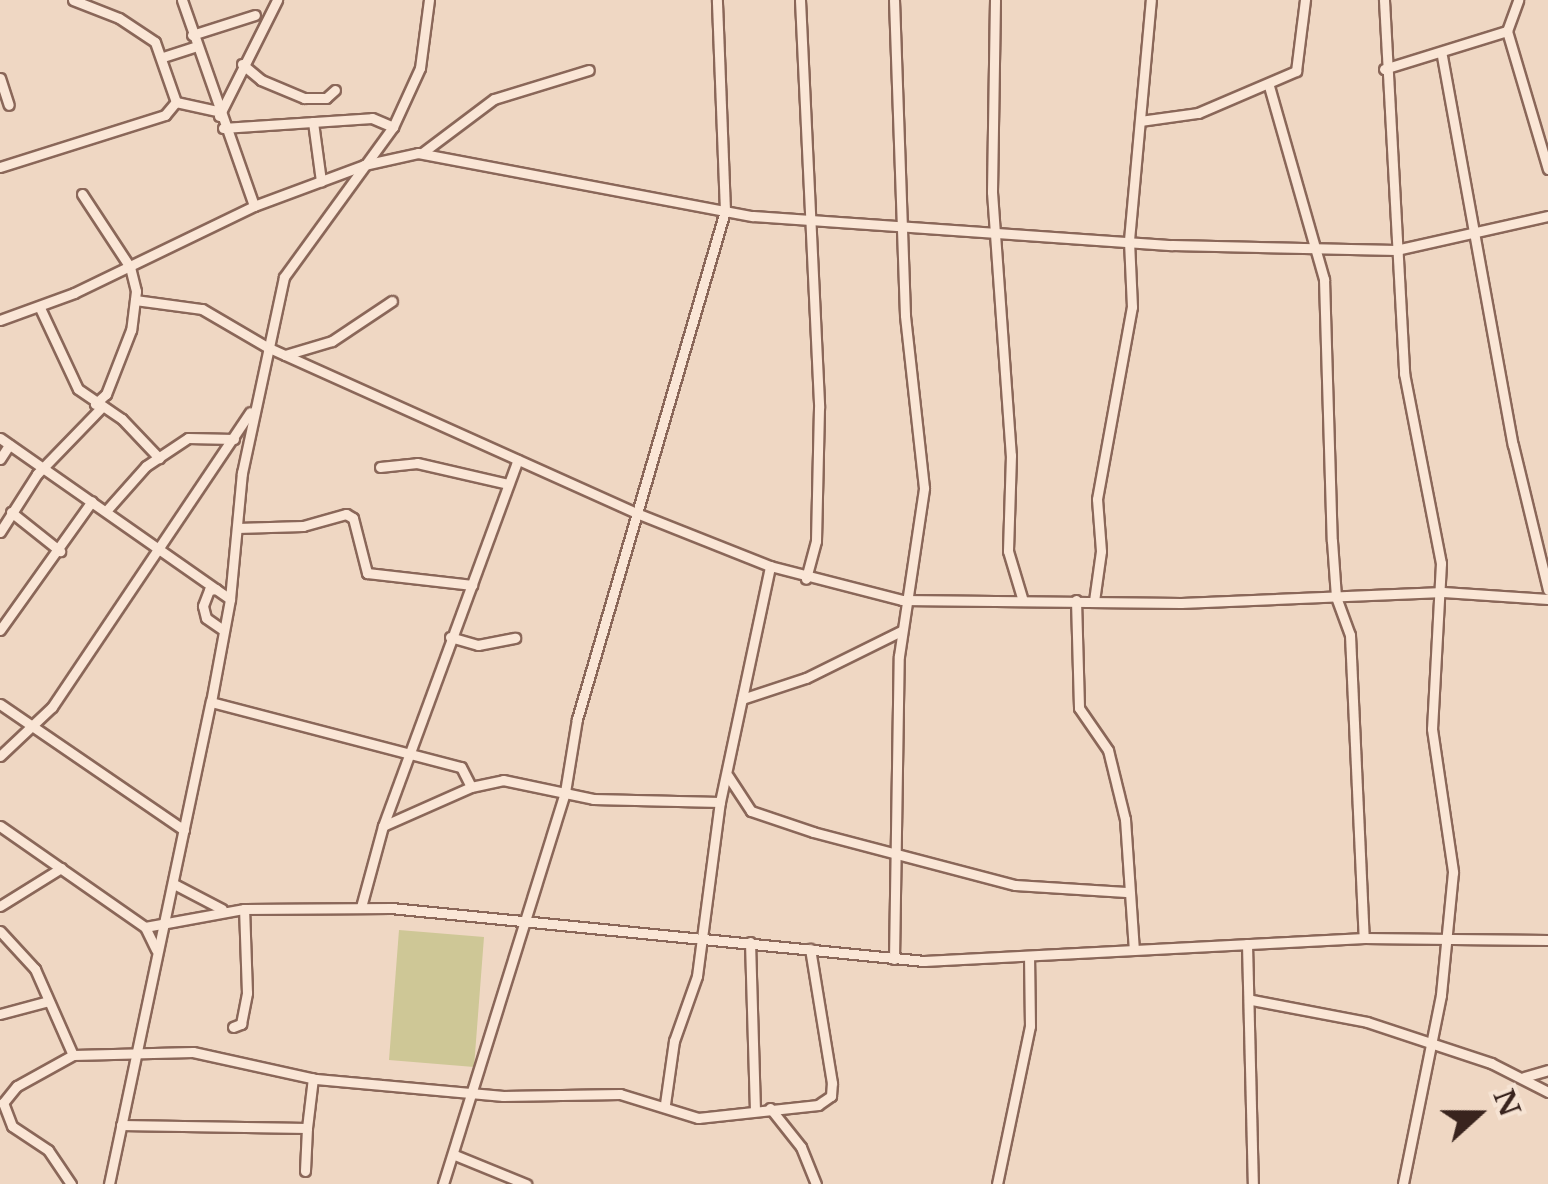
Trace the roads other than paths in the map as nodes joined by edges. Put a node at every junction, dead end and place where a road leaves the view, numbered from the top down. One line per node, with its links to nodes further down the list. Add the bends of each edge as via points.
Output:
1 (73, 0): 18 (street, via 142,31)
2 (182, 0): 15 (street)
3 (277, 0): 19 (street)
4 (430, 0): 32 (street, via 420,68)
5 (716, 0): 41 (street)
6 (800, 0): 43 (street)
7 (894, 0): 44 (street)
8 (995, 0): 45 (street)
9 (1151, 0): 29 (street)
10 (1305, 0): 23 (street, via 1296,71)
11 (1384, 0): 20 (street)
12 (1518, 0): 14 (street)
13 (255, 14): 15 (street)
14 (1507, 31): 17 (street); 37 (street)
15 (192, 34): 16 (street)
16 (196, 46): 18 (street); 28 (street)
17 (1442, 56): 20 (street); 46 (street)
18 (163, 57): 26 (street)
19 (242, 64): 25 (street); 28 (street)
20 (1384, 69): 49 (street)
21 (589, 70): 34 (street, via 494,99)
22 (0, 78): 27 (street)
23 (1270, 86): 29 (street, via 1176,119); 48 (street, via 1296,169)
24 (335, 90): 25 (street, via 326,98)
25 (304, 98): 31 (street)
26 (176, 102): 28 (street); 36 (street, via 165,115)
27 (10, 106)
28 (218, 114): 33 (street)
29 (1140, 121): 47 (street)
30 (312, 122): 31 (street); 32 (street, via 372,118); 38 (street)
31 (297, 123): 33 (street)
32 (393, 127): 35 (street)
33 (223, 128): 40 (street)
34 (422, 153): 35 (street); 41 (street)
35 (364, 165): 38 (street); 55 (street, via 284,277)
36 (0, 168)
37 (1548, 169)
38 (321, 181): 40 (street)
39 (82, 194): 50 (street)
40 (254, 206): 50 (street)
41 (726, 211): 43 (street); 70 (street)
42 (1548, 216): 46 (street)
43 (807, 222): 44 (street); 76 (street, via 820,408 816,541)
44 (902, 226): 45 (street); 84 (street, via 914,435 924,488 921,538)
45 (994, 232): 47 (street); 86 (street, via 1012,455 1008,551)
46 (1472, 234): 49 (street); 79 (street)
47 (1129, 240): 48 (street); 87 (street, via 1132,307 1097,499 1101,552)
48 (1311, 250): 49 (street); 82 (street, via 1325,294)
49 (1396, 250): 80 (street, via 1404,373)
50 (130, 267): 51 (street); 53 (street)
51 (136, 300): 55 (street, via 202,310); 57 (street)
52 (392, 301): 56 (street, via 332,341)
53 (40, 308): 54 (street); 57 (street, via 70,378)
54 (0, 320)
55 (267, 347): 56 (street); 58 (street)
56 (285, 355): 63 (street)
57 (97, 406): 61 (street, via 122,419); 64 (street)
58 (254, 406): 59 (street); 71 (street)
59 (234, 439): 61 (street, via 188,438); 73 (street)
60 (5, 442): 62 (street); 64 (street)
61 (159, 458): 68 (street)
62 (0, 459)
63 (518, 460): 66 (street); 70 (street)
64 (45, 466): 67 (street); 69 (street)
65 (380, 467): 66 (street, via 417,463)
66 (508, 484): 77 (street)
67 (92, 501): 68 (street); 74 (street)
68 (106, 511): 73 (street)
69 (10, 512): 72 (street); 74 (street)
70 (639, 514): 75 (street); 101 (street, via 577,719)
71 (237, 528): 77 (street, via 303,526 346,514 353,518 366,573); 81 (street)
72 (0, 532)
73 (157, 548): 78 (street); 96 (street)
74 (60, 550): 89 (street)
75 (770, 566): 76 (street); 93 (street)
76 (806, 580): 84 (street)
77 (472, 584): 91 (street)
78 (216, 590): 81 (street); 88 (street, via 209,590 202,606 206,618)
79 (1548, 590)
80 (1443, 592): 82 (street); 83 (street); 120 (street, via 1432,730 1454,872)
81 (230, 598): 88 (street)
82 (1336, 598): 87 (street); 118 (street, via 1350,635)
83 (1548, 599)
84 (902, 600): 86 (street); 90 (street)
85 (1076, 600): 86 (street); 87 (street); 109 (street, via 1079,708 1108,750 1116,778 1125,819)
86 (1023, 601)
87 (1094, 601)
88 (222, 628): 94 (street)
89 (0, 630)
90 (901, 631): 93 (street, via 806,678); 106 (street)
91 (450, 637): 92 (street, via 478,645); 97 (street)
92 (514, 638)
93 (742, 699): 99 (street)
94 (211, 702): 97 (street); 105 (street)
95 (0, 704): 96 (street)
96 (36, 727): 98 (street); 105 (street)
97 (412, 751): 100 (street, via 461,767); 104 (street)
98 (0, 756)
99 (728, 776): 102 (street); 106 (street, via 740,800 764,818)
100 (471, 787): 101 (street, via 527,781); 104 (street)
101 (565, 792): 102 (street); 115 (street)
102 (720, 802): 119 (street, via 703,894)
103 (0, 826): 107 (street)
104 (383, 826): 111 (street)
105 (184, 830): 108 (street)
106 (897, 853): 109 (street, via 1015,886); 128 (street)
107 (61, 868): 110 (street); 116 (street)
108 (174, 884): 113 (street); 114 (street)
109 (1126, 892): 125 (street)
110 (0, 906)
111 (361, 907): 112 (street); 115 (street)
112 (244, 909): 113 (street); 132 (street, via 247,994 241,1024)
113 (224, 910): 114 (street)
114 (166, 920): 116 (street); 126 (street)
115 (524, 923): 119 (street); 140 (street)
116 (146, 927): 126 (street)
117 (0, 931): 130 (street, via 28,958)
118 (1364, 938): 120 (street); 123 (street)
119 (703, 940): 122 (street); 142 (street)
120 (1448, 940): 121 (street); 133 (street)
121 (1548, 940)
122 (750, 942): 124 (street); 144 (street)
123 (1247, 944): 125 (street); 129 (street)
124 (810, 949): 128 (street); 143 (street, via 831,1096 818,1105)
125 (1134, 950): 127 (street)
126 (156, 952): 134 (street)
127 (1029, 958): 128 (street); 154 (street, via 1030,1026)
128 (894, 960)
129 (1252, 1000): 133 (street, via 1326,1012); 155 (street)
130 (45, 1002): 131 (street); 135 (street, via 56,1011)
131 (0, 1014)
132 (232, 1027)
133 (1432, 1043): 137 (street); 156 (street)
134 (137, 1053): 135 (street); 138 (street, via 193,1052); 145 (street)
135 (73, 1055): 141 (street, via 17,1086)
136 (1548, 1070): 137 (street)
137 (1524, 1077): 139 (street)
138 (314, 1078): 140 (street); 146 (street)
139 (1548, 1092)
140 (474, 1094): 142 (street, via 610,1093); 147 (street)
141 (1, 1103): 149 (street, via 12,1126 48,1150)
142 (665, 1104): 144 (street, via 674,1115 698,1118)
143 (770, 1108): 144 (street); 153 (street, via 801,1147)
144 (755, 1111)
145 (121, 1125): 146 (street); 150 (street)
146 (306, 1128): 148 (street)
147 (455, 1156): 151 (street); 152 (street)
148 (305, 1172)
149 (71, 1184)
150 (108, 1184)
151 (444, 1184)
152 (526, 1184)
153 (816, 1184)
154 (997, 1184)
155 (1253, 1184)
156 (1403, 1184)

